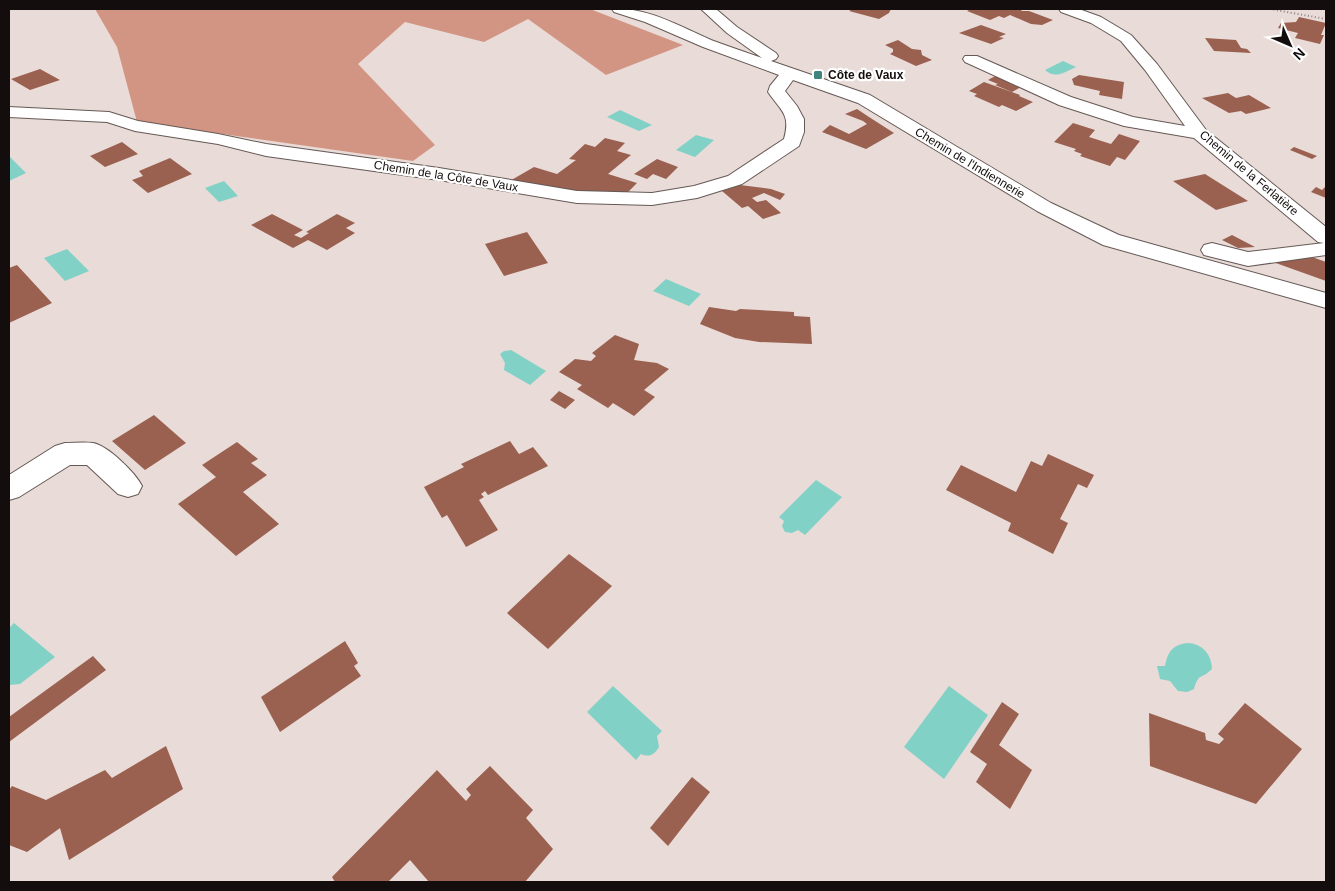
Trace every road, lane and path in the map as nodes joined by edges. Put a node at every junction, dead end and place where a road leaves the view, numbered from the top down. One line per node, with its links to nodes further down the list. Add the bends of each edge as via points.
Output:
1 (619, 9): 7 (street, Chemin de l'Indiennerie, via 650,18 708,44)
2 (708, 9): 7 (street)
3 (1066, 9): 9 (street, Chemin de la Ferlatière, via 1096,20 1126,38)
4 (1270, 9): 5 (path)
5 (1326, 19)
6 (971, 59): 9 (street, via 1065,101 1130,122)
7 (790, 74): 8 (street, Chemin de la Côte de Vaux, via 776,92 792,108 797,126 792,142 735,180 697,192 652,199 577,197 266,150 135,126 109,117); 12 (street, Chemin de l'Indiennerie, via 864,99 1044,207 1111,240)
8 (9, 112)
9 (1200, 134): 10 (street, Chemin de la Ferlatière)
10 (1326, 237)
11 (1326, 249): 12 (street, via 1248,258 1170,241)
12 (1141, 250): 13 (street, Chemin de l'Indiennerie)
13 (1326, 301)
14 (128, 486): 15 (street, via 93,454 65,454)
15 (9, 489)

